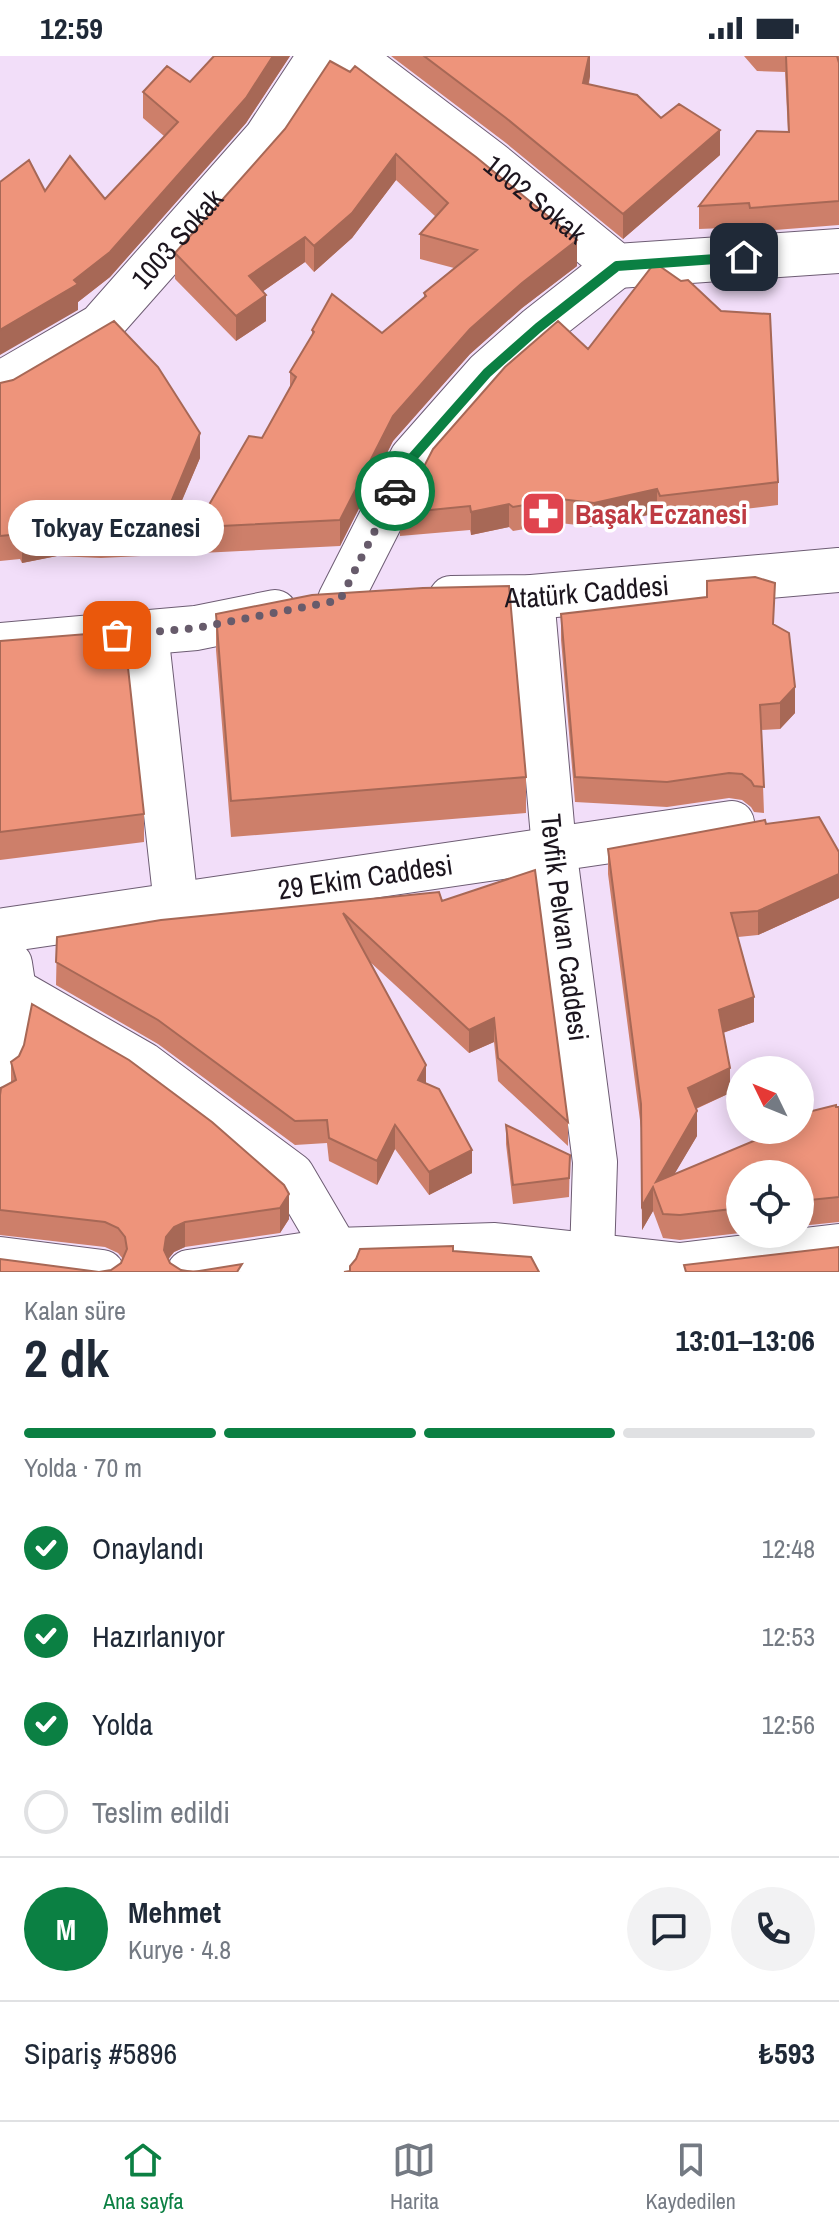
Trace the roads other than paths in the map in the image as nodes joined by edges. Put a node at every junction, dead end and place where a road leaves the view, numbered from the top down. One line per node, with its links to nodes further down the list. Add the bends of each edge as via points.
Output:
1 (320, 56): 5 (street, 1003 Sokak, via 266,138 100,326)
2 (350, 56): 4 (street, 1002 Sokak)
3 (839, 251): 4 (street)
4 (617, 266): 8 (street, via 487,373 412,458)
5 (0, 384)
6 (839, 570): 7 (street, Atatürk Caddesi)
7 (532, 597): 8 (street, Atatürk Caddesi); 12 (street, Tevfik Pelvan Caddesi)
8 (340, 600): 9 (street, Atatürk Caddesi, via 196,628)
9 (146, 632): 10 (street, Atatürk Caddesi); 13 (street)
10 (0, 645)
11 (732, 823): 12 (street, 29 Ekim Caddesi)
12 (554, 848): 13 (street, 29 Ekim Caddesi); 20 (street, Tevfik Pelvan Caddesi, via 595,1162)
13 (176, 904): 14 (street, 29 Ekim Caddesi)
14 (2, 926): 15 (street)
15 (14, 990): 16 (street); 19 (street, via 143,1064 292,1175)
16 (0, 1065)
17 (839, 1246): 20 (street, via 680,1265)
18 (0, 1259): 21 (street)
19 (335, 1261): 20 (street, via 495,1245); 22 (street)
20 (600, 1264)
21 (102, 1272)
22 (189, 1272)

